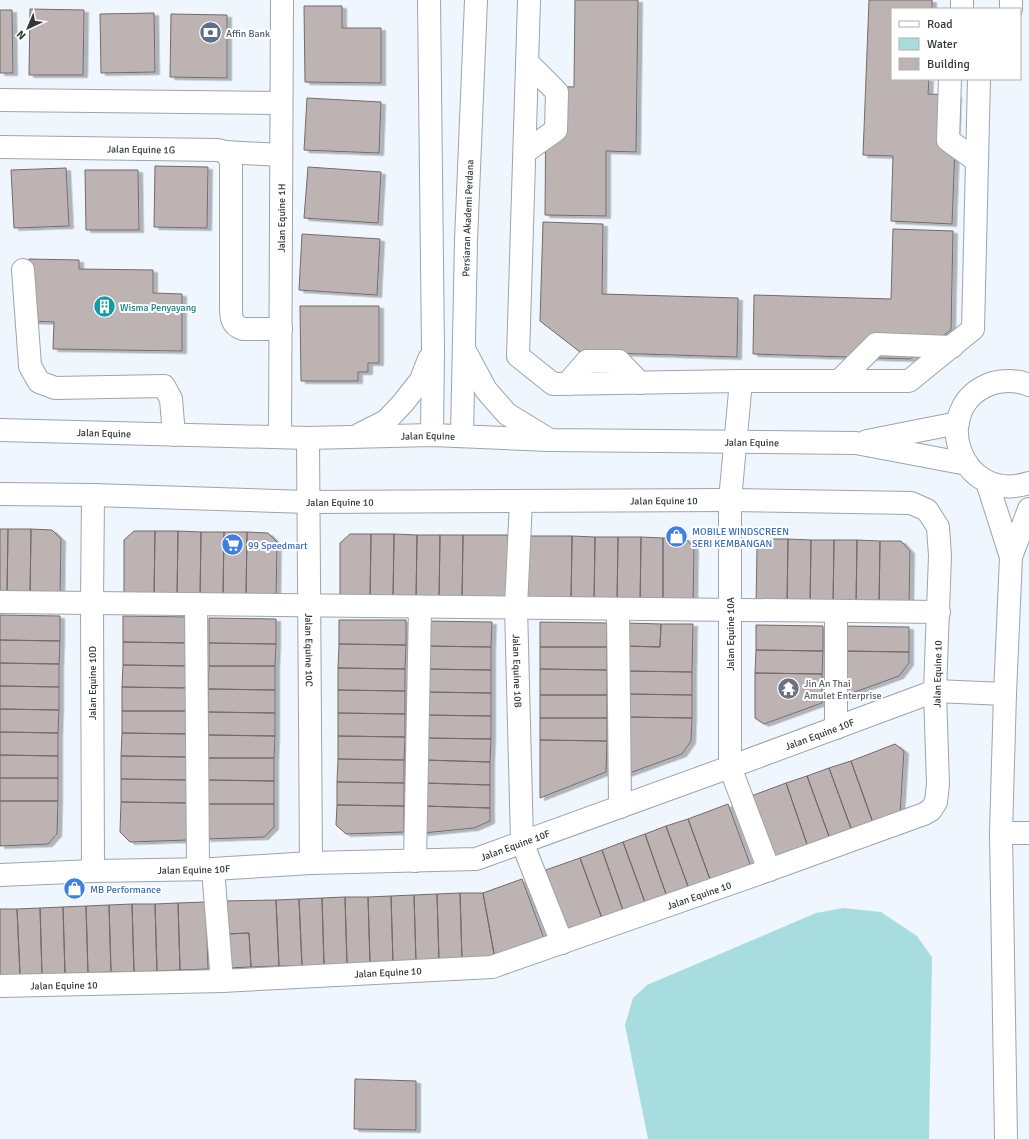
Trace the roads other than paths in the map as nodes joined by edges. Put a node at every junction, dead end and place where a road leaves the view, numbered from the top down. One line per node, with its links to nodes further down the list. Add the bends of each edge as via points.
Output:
1 (282, 0): 9 (street, Jalan Equine 1H)
2 (429, 0): 18 (street)
3 (476, 0): 19 (street, Persiaran Akademi Perdana)
4 (529, 0): 5 (street)
5 (528, 62): 12 (street); 12 (street, via 557,92 556,130)
6 (950, 80): 14 (street, via 948,140)
7 (979, 80): 14 (street)
8 (0, 100): 9 (street)
9 (281, 103): 13 (street, Jalan Equine 1H)
10 (0, 147): 11 (street, Jalan Equine 1G)
11 (225, 152): 13 (street, Jalan Equine 1G); 16 (street, via 231,163 231,317 233,323 243,329)
12 (525, 152): 20 (street, via 518,356 553,384)
13 (281, 155): 16 (street, Jalan Equine 1H)
14 (977, 161): 17 (street, via 973,329)
15 (23, 270): 25 (street, via 30,366 39,382 55,388 164,386 171,399)
16 (281, 329): 28 (street, Jalan Equine 1H)
17 (952, 347): 21 (street, via 909,381); 21 (street, via 876,344)
18 (433, 350): 26 (street); 29 (street, via 422,380 403,403 386,421)
19 (464, 350): 27 (street, Persiaran Akademi Perdana); 31 (street, via 486,390 507,414)
20 (741, 381): 21 (street); 32 (street, Jalan Equine 10A)
21 (839, 381)
22 (1029, 385): 23 (street, via 1012,381 987,385 968,401)
23 (958, 423): 33 (street, Jalan Equine); 34 (street, via 958,445)
24 (0, 430): 25 (street, Jalan Equine)
25 (174, 435): 28 (street, Jalan Equine)
26 (432, 435): 27 (street, Jalan Equine); 29 (street, Jalan Equine)
27 (462, 436): 31 (street, Jalan Equine)
28 (280, 437): 30 (street, Jalan Equine)
29 (354, 437): 30 (street, Jalan Equine)
30 (308, 438): 41 (street, Jalan Equine 10C)
31 (549, 440): 32 (street, Jalan Equine)
32 (735, 442): 33 (street, Jalan Equine); 40 (street, Jalan Equine 10A)
33 (856, 443): 34 (street, Jalan Equine)
34 (966, 464): 35 (street)
35 (987, 482): 36 (street, via 1010,486); 43 (street)
36 (1029, 483)
37 (0, 494): 38 (street, Jalan Equine 10)
38 (94, 495): 41 (street, Jalan Equine 10); 45 (street, Jalan Equine 10D)
39 (521, 500): 40 (street, Jalan Equine 10); 41 (street, Jalan Equine 10); 49 (street, Jalan Equine 10B)
40 (730, 500): 51 (street, Jalan Equine 10A); 53 (street, Jalan Equine 10, via 912,503 927,510 938,527)
41 (308, 502): 47 (street, Jalan Equine 10C)
42 (1029, 509): 43 (street)
43 (1011, 557): 55 (street)
44 (0, 602): 45 (street)
45 (92, 603): 46 (street); 66 (street, Jalan Equine 10D)
46 (196, 604): 47 (street); 64 (street)
47 (309, 606): 48 (street); 63 (street, Jalan Equine 10C)
48 (420, 607): 49 (street); 62 (street)
49 (516, 607): 50 (street); 61 (street, Jalan Equine 10B)
50 (618, 608): 51 (street); 58 (street)
51 (731, 610): 52 (street); 57 (street, Jalan Equine 10A)
52 (836, 611): 53 (street); 56 (street)
53 (939, 612): 54 (street, Jalan Equine 10)
54 (935, 691): 55 (street, Jalan Equine 10F); 56 (street, Jalan Equine 10F); 65 (street, Jalan Equine 10, via 938,784 936,802 931,810)
55 (1005, 694): 59 (street)
56 (836, 728): 57 (street, Jalan Equine 10F)
57 (730, 768): 58 (street, Jalan Equine 10F); 65 (street)
58 (620, 807): 61 (street, Jalan Equine 10F)
59 (1001, 833): 60 (street); 71 (street)
60 (1029, 833)
61 (522, 842): 62 (street, Jalan Equine 10F, via 476,859); 68 (street)
62 (415, 861): 63 (street, Jalan Equine 10F)
63 (311, 863): 64 (street, Jalan Equine 10F)
64 (206, 868): 66 (street, Jalan Equine 10F); 69 (street)
65 (769, 870): 68 (street, Jalan Equine 10)
66 (93, 871): 67 (street, Jalan Equine 10F)
67 (0, 875)
68 (562, 943): 69 (street, Jalan Equine 10, via 492,967)
69 (222, 981): 70 (street, Jalan Equine 10)
70 (0, 986)
71 (1006, 1139)

